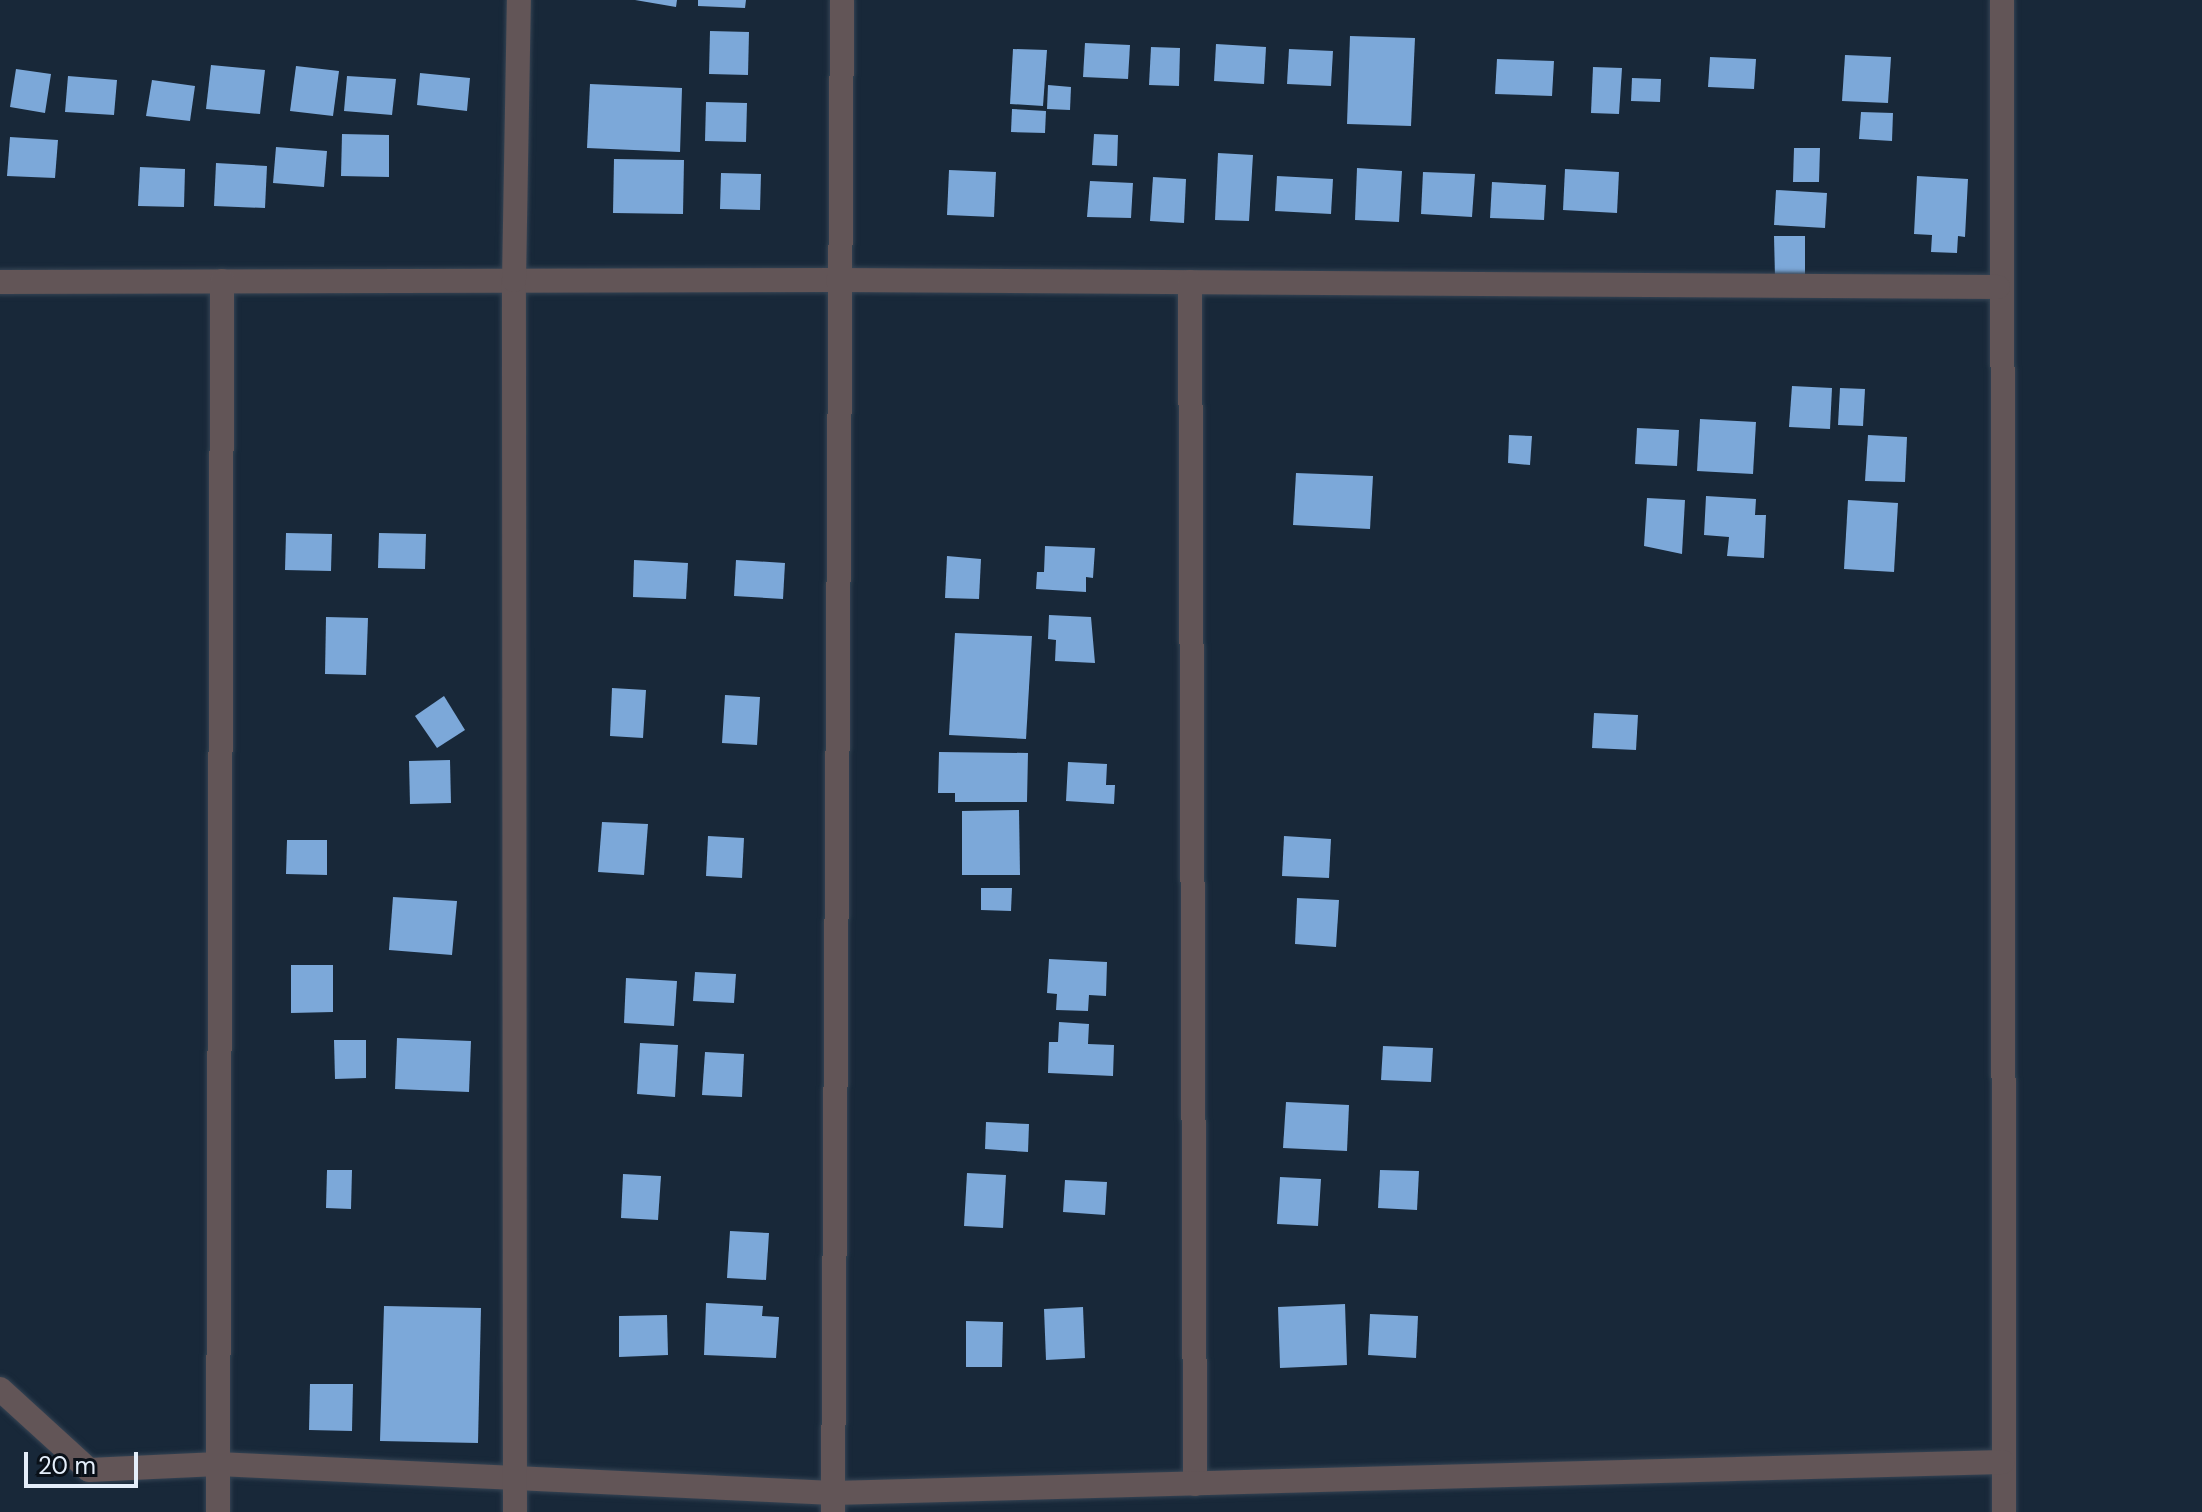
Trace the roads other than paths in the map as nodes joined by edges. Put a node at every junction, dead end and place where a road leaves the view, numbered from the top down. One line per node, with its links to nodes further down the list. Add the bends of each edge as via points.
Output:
1 (519, 0): 4 (street)
2 (842, 0): 5 (street)
3 (2002, 0): 9 (street)
4 (514, 280): 5 (street); 6 (street); 13 (street)
5 (838, 280): 8 (street); 15 (street)
6 (222, 281): 7 (street); 12 (street)
7 (0, 282)
8 (1190, 282): 9 (street); 14 (street)
9 (1998, 287): 11 (street)
10 (0, 1389): 12 (street, via 89,1470)
11 (2003, 1462): 14 (street); 18 (street)
12 (218, 1464): 13 (street); 16 (street)
13 (513, 1474): 15 (street); 17 (street)
14 (1195, 1484): 15 (street)
15 (833, 1502)
16 (218, 1512)
17 (515, 1512)
18 (2004, 1512)

